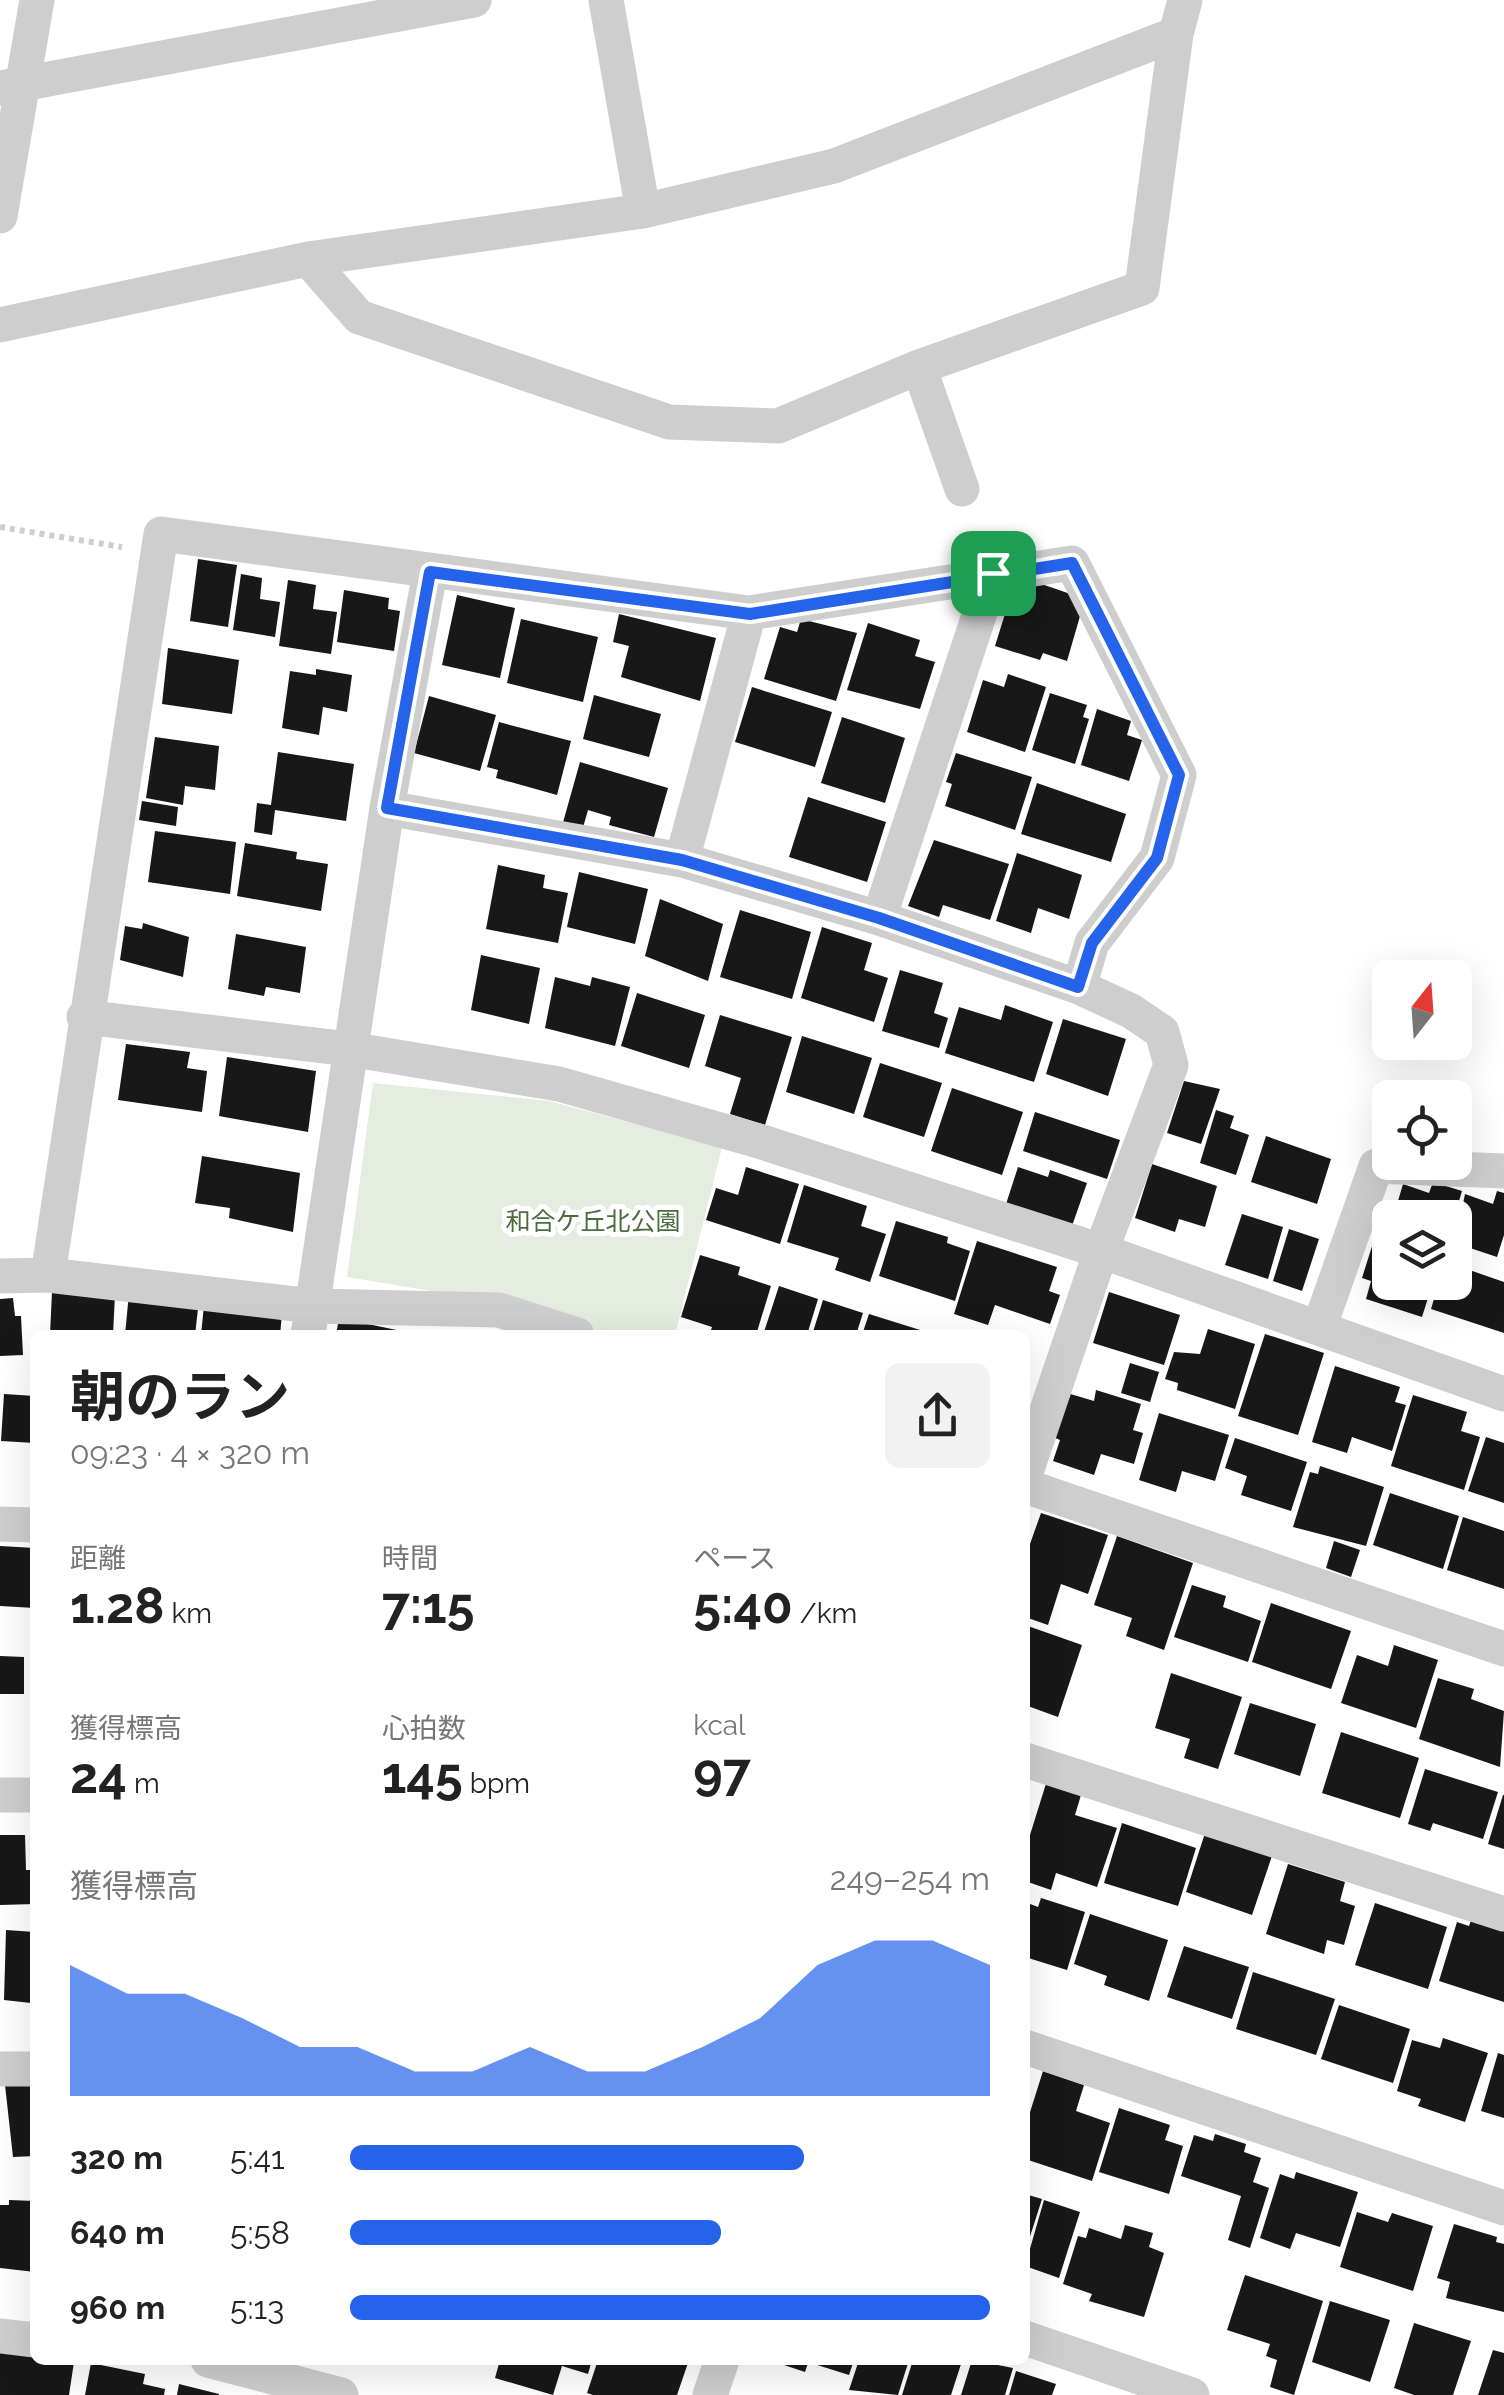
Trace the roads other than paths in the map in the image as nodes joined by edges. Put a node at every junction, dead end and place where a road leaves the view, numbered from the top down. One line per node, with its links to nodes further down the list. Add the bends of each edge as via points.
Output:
1 (37, 0): 5 (street)
2 (474, 0): 5 (street)
3 (606, 0): 6 (street)
4 (1180, 17): 6 (street, via 834,166); 10 (street, via 1142,288)
5 (13, 85): 7 (street)
6 (643, 211): 8 (street)
7 (0, 216)
8 (308, 259): 9 (street); 10 (street, via 360,317 669,422 778,426)
9 (0, 325)
10 (918, 366): 11 (street)
11 (962, 489)
12 (430, 572): 14 (street); 15 (street); 19 (street, via 161,534)
13 (993, 573): 14 (street); 17 (street); 18 (street, via 1072,563 1179,775 1157,858 1092,943)
14 (750, 614): 16 (street)
15 (387, 808): 16 (street); 20 (street)
16 (682, 860): 17 (street)
17 (879, 918): 18 (street)
18 (1078, 987): 22 (street, via 1162,1032 1171,1065)
19 (84, 1017): 20 (street); 23 (street)
20 (349, 1050): 22 (street, via 559,1084); 25 (street)
21 (1504, 1171): 26 (street, via 1376,1166)
22 (1101, 1251): 26 (street); 29 (street)
23 (48, 1275): 24 (street); 25 (street)
24 (0, 1276)
25 (311, 1320): 27 (street, via 499,1310)
26 (1320, 1328): 28 (street)
27 (561, 1330)
28 (1504, 1394)
29 (1030, 1460)
30 (1030, 1488): 33 (street)
31 (0, 1524): 32 (street)
32 (30, 1525)
33 (1504, 1650)
34 (1030, 1762): 37 (street)
35 (0, 1795): 36 (street)
36 (30, 1795)
37 (1504, 1914)
38 (1030, 2049): 41 (street)
39 (0, 2069): 40 (street)
40 (30, 2070)
41 (1504, 2208)
42 (0, 2336): 43 (street)
43 (30, 2339)
44 (1030, 2340): 49 (street)
45 (227, 2365): 47 (street)
46 (720, 2365): 48 (street)
47 (341, 2395)
48 (710, 2395)
49 (1192, 2395)

